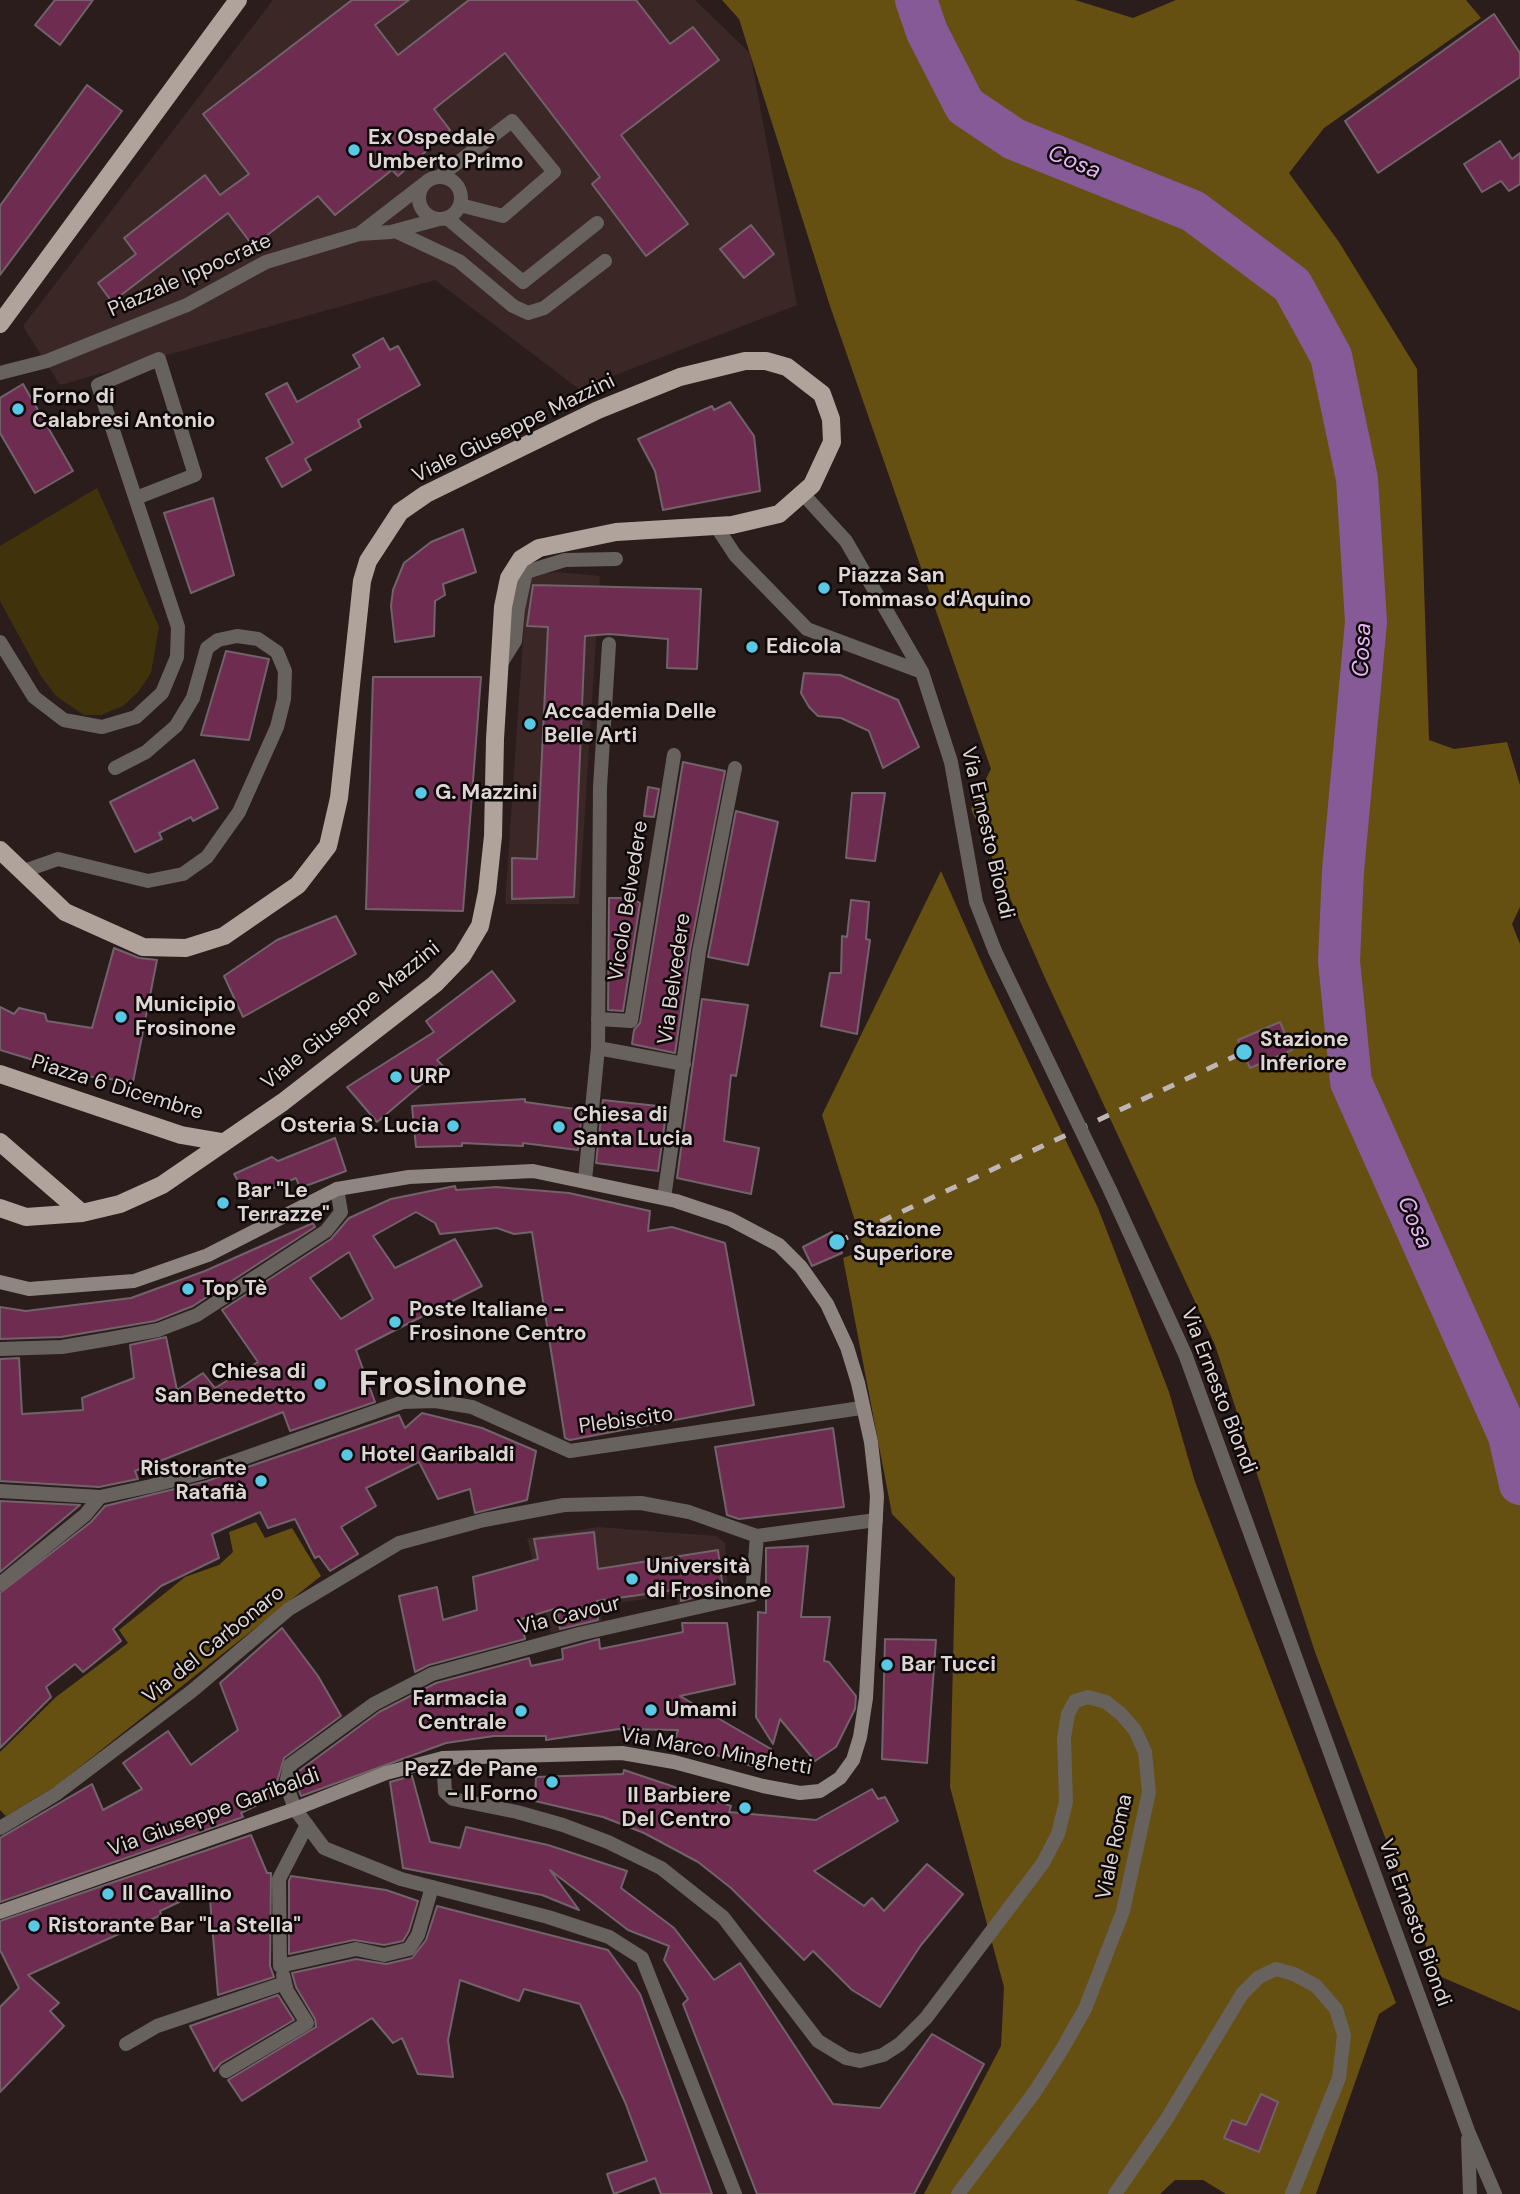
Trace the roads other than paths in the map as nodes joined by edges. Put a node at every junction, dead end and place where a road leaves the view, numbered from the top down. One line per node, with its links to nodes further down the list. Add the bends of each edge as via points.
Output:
1 (238, 0): 9 (main road)
2 (434, 179): 3 (street, via 457,185); 3 (street, Piazzale Ippocrate, via 512,121 554,172 503,216); 4 (street, via 421,190 420,203 427,214); 7 (street, Piazzale Ippocrate)
3 (460, 205): 4 (street)
4 (443, 218): 5 (street, via 523,282); 6 (street, Piazzale Ippocrate)
5 (597, 223)
6 (395, 231): 7 (street, Piazzale Ippocrate); 8 (street, via 459,261 528,313 544,308)
7 (359, 234): 10 (street, Piazzale Ippocrate, via 265,262 187,305 47,361)
8 (605, 261)
9 (0, 324)
10 (0, 373)
11 (803, 494): 13 (main road, Viale Giuseppe Mazzini, via 779,513); 18 (street, Via Ernesto Biondi, via 846,541); 23 (main road, Viale Giuseppe Mazzini, via 832,442 831,419 822,394 787,367 745,361 680,377 598,410 426,494 400,512 383,537 362,581 339,798 331,834 328,846 298,885 224,936 186,948 143,947 65,912)
12 (136, 498): 12 (street, via 195,475 159,359 98,385); 15 (street, via 178,627 177,657 162,693 136,717 102,727 64,720 34,697)
13 (716, 526): 17 (main road, Viale Giuseppe Mazzini, via 616,532 539,548 521,559 509,578 503,607); 18 (street, via 735,555 807,629)
14 (616, 559): 17 (street, Viale Giuseppe Mazzini, via 565,560 526,572 515,641)
15 (0, 642)
16 (609, 644): 24 (street, via 600,787)
17 (500, 665): 29 (main road, Viale Giuseppe Mazzini, via 487,892 480,926 435,984 316,1077)
18 (922, 673): 53 (street, Via Ernesto Biondi, bridge, via 951,762 976,902 1185,1354)
19 (674, 755): 24 (street, Vicolo Belvedere, via 631,1021)
20 (115, 768): 23 (street, via 146,752 176,726 192,698 207,648 218,640 237,636 258,639 276,652 285,671 277,727 239,812 207,857 183,874 148,881 58,859)
21 (736, 768): 26 (street, Via Belvedere, via 709,898)
22 (0, 850): 23 (main road, Viale Giuseppe Mazzini)
23 (21, 872)
24 (598, 1019): 25 (street)
25 (598, 1048): 26 (street); 30 (street)
26 (684, 1064): 32 (street, Via Belvedere)
27 (0, 1074): 29 (main road, Piazza 6 Dicembre, via 180,1135)
28 (0, 1142): 34 (main road)
29 (222, 1142): 34 (main road, Viale Giuseppe Mazzini, via 162,1185 120,1204)
30 (585, 1180): 31 (main road, Via Marco Minghetti, via 533,1171 410,1177); 32 (main road, Via Marco Minghetti)
31 (337, 1189): 35 (main road, Via Marco Minghetti, via 208,1255 134,1281 29,1289); 36 (street, via 341,1212 326,1231 197,1315 158,1330 110,1339 62,1347)
32 (664, 1198): 37 (main road, Via Marco Minghetti, via 730,1219 779,1245 802,1267 827,1304 847,1348)
33 (0, 1208): 34 (main road, Viale Giuseppe Mazzini, via 26,1217)
34 (82, 1213)
35 (0, 1282)
36 (0, 1349)
37 (861, 1408): 39 (street, Plebiscito, via 570,1451 472,1407 403,1402 204,1472); 40 (main road, Via Marco Minghetti, via 871,1442)
38 (0, 1492): 39 (street, Plebiscito)
39 (100, 1497): 42 (street, via 85,1515)
40 (876, 1520): 41 (street); 43 (main road, Via Marco Minghetti, via 860,1737 853,1760 820,1791 800,1793 763,1786 622,1753)
41 (757, 1536): 44 (street, Via Cavour, via 752,1595 579,1634 432,1674 374,1704 290,1765 286,1784); 46 (street, Via del Carbonaro, via 689,1511 641,1503 564,1505 399,1543 289,1609 182,1699 56,1794)
42 (0, 1584)
43 (443, 1758): 44 (main road, Via Giuseppe Garibaldi, via 386,1773); 56 (street, Viale Roma, via 445,1792 453,1799 563,1825 661,1868 723,1917 818,2040 846,2058 860,2061 900,2044 926,2018 1043,1863 1058,1834 1066,1802 1068,1714 1075,1701 1088,1697 1106,1702 1135,1730 1145,1752 1148,1779 1123,1911 1086,2009 1034,2093)
44 (295, 1808): 45 (street); 48 (main road, Via Giuseppe Garibaldi)
45 (307, 1825): 47 (street, via 324,1848); 49 (street, via 279,1879)
46 (0, 1828)
47 (432, 1886): 49 (street, via 418,1935 409,1949 384,1955 356,1949); 55 (street, via 609,1937 642,1958)
48 (0, 1912)
49 (280, 1966): 50 (street)
50 (285, 1983): 51 (street, via 157,2026); 52 (street, via 307,2023)
51 (126, 2044)
52 (226, 2071)
53 (1468, 2131): 54 (street); 59 (street, Via Ernesto Biondi)
54 (1469, 2192)
55 (735, 2194)
56 (958, 2194)
57 (1115, 2194): 58 (street, via 1242,1994 1259,1977 1276,1969 1316,1986 1336,2008 1345,2035 1339,2078)
58 (1292, 2194)
59 (1495, 2194)

